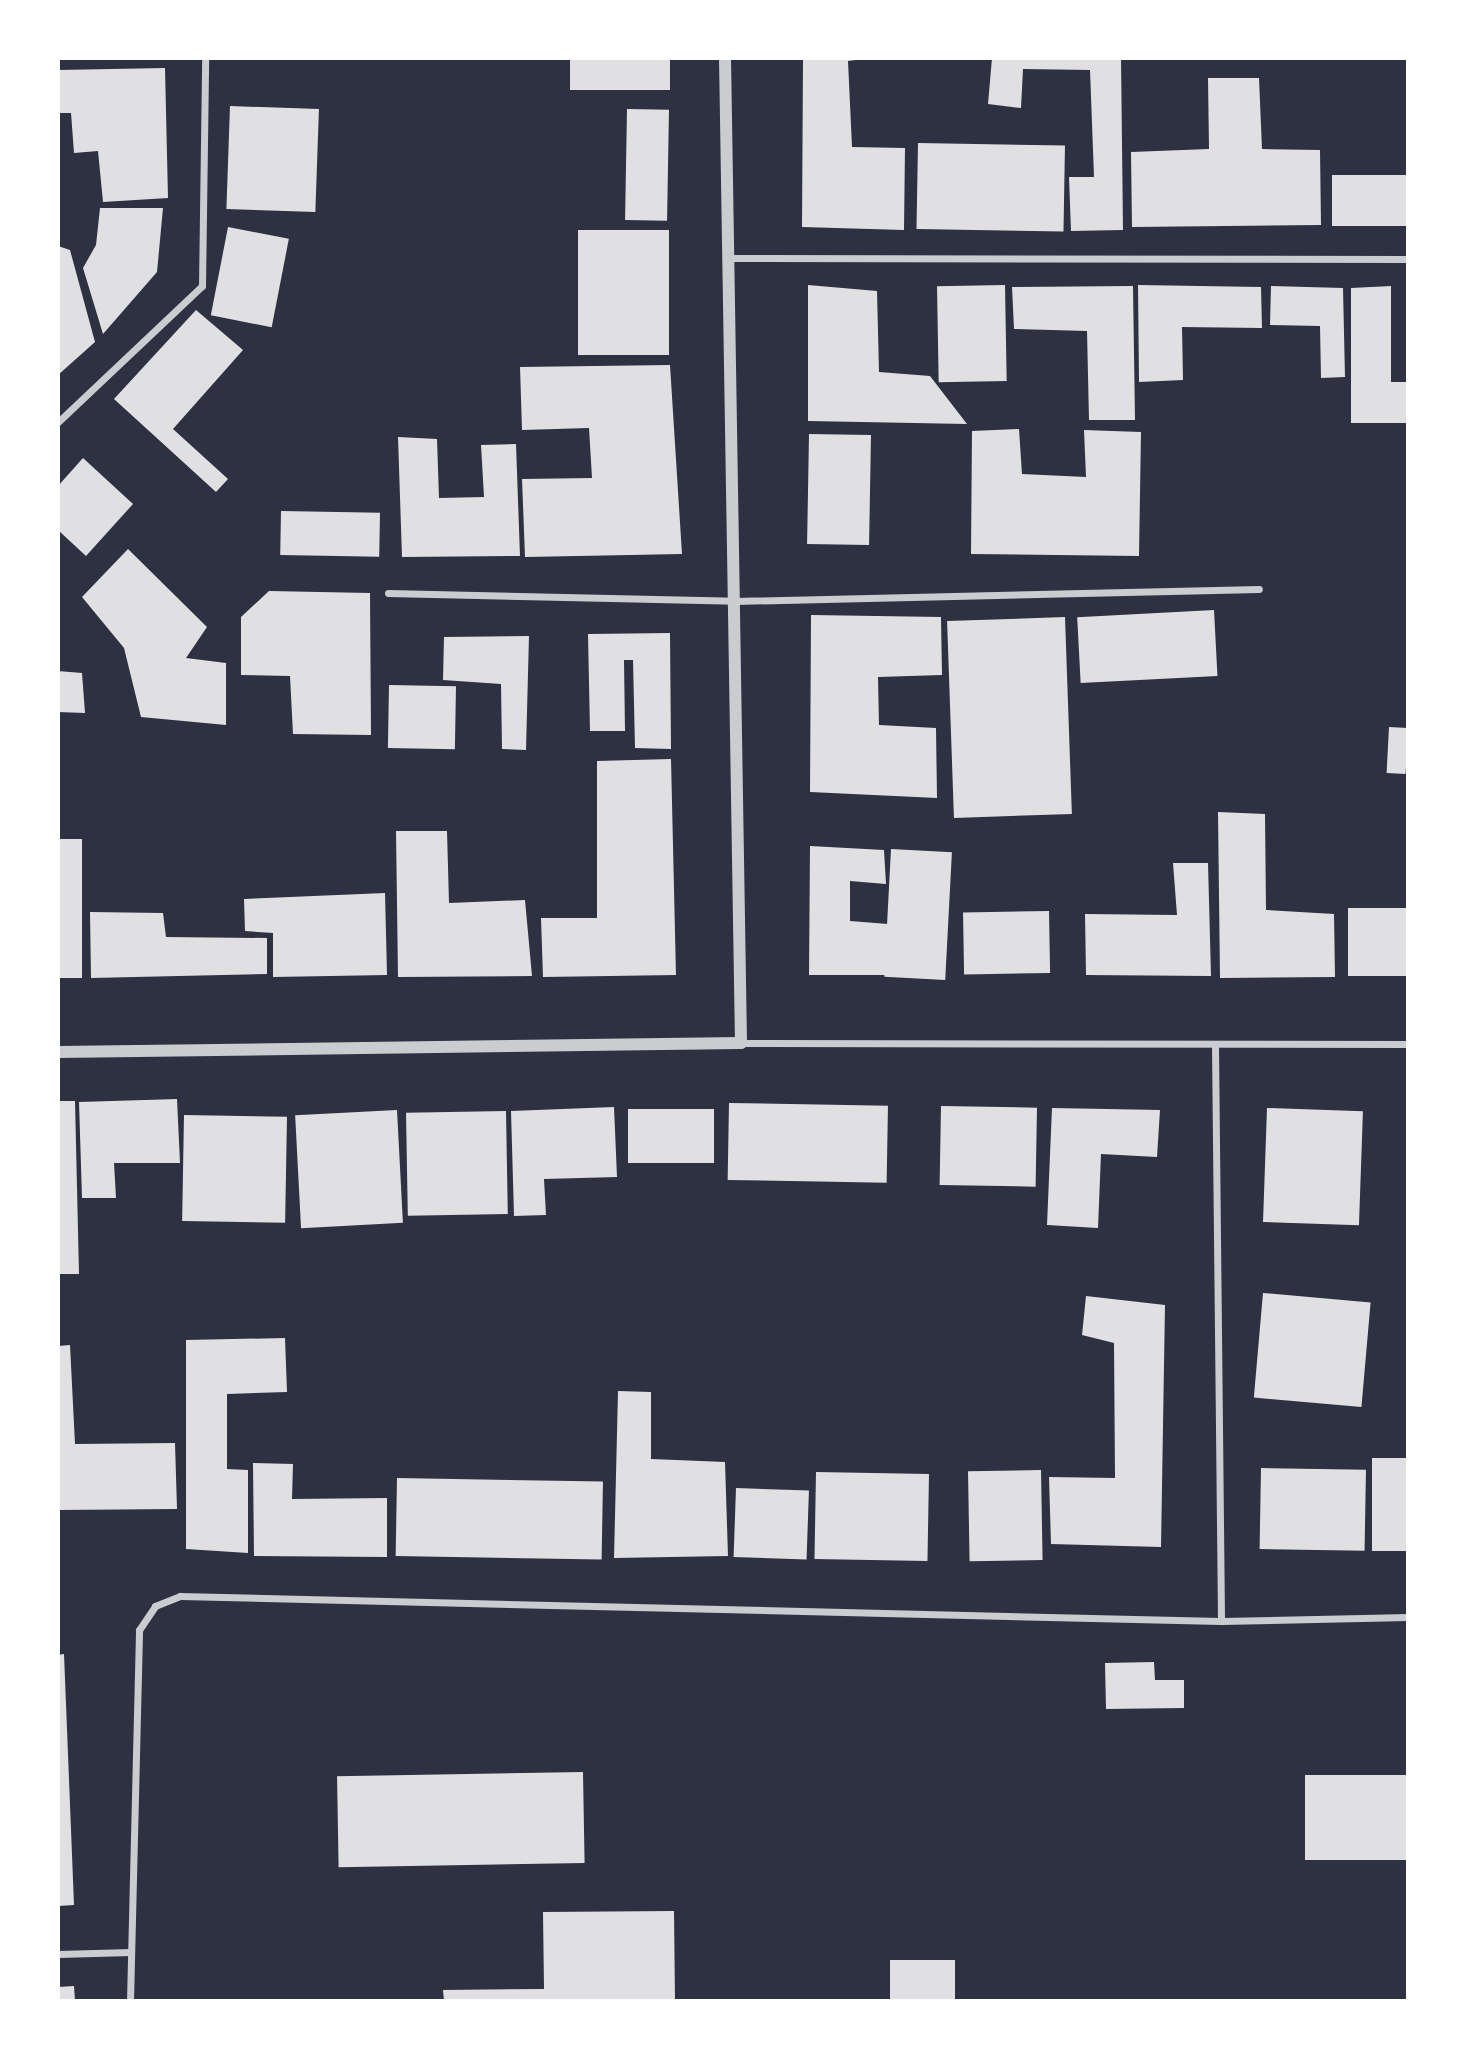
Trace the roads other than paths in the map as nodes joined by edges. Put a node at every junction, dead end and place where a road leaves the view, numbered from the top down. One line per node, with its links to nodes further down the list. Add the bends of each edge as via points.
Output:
1 (205, 58): 5 (street, via 202,286)
2 (725, 58): 3 (street)
3 (728, 258): 4 (street); 8 (street)
4 (1408, 259)
5 (58, 422)
6 (1259, 589): 8 (street)
7 (388, 593): 8 (street)
8 (735, 600): 9 (street)
9 (740, 1043): 11 (street); 12 (street)
10 (1408, 1044): 11 (street)
11 (1215, 1046): 14 (street)
12 (58, 1052)
13 (1408, 1617): 14 (street)
14 (1221, 1621): 15 (street, via 180,1596 155,1606 139,1630)
15 (131, 1952): 16 (street); 17 (street)
16 (58, 1954)
17 (130, 2001)

